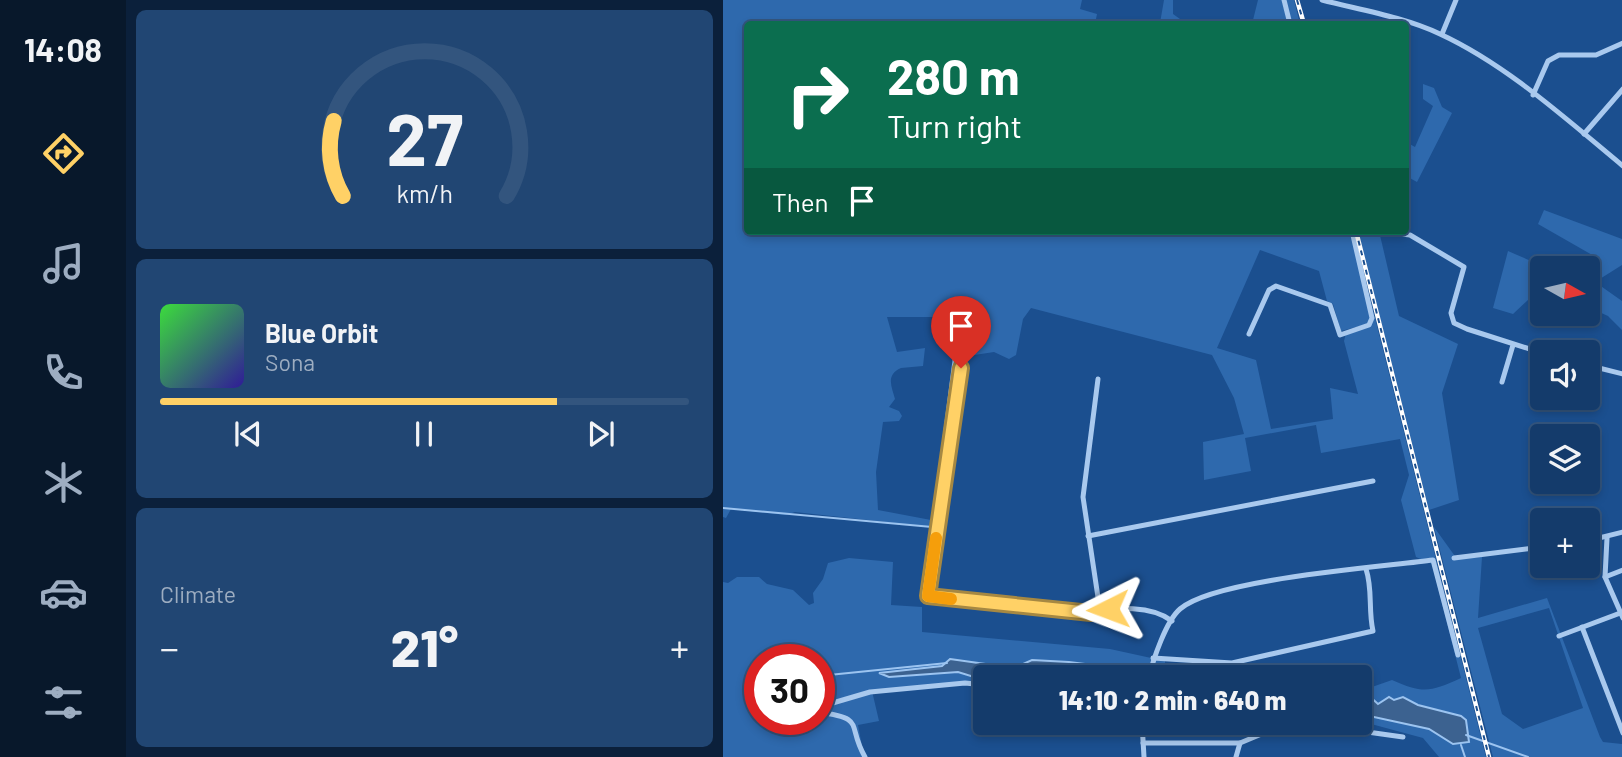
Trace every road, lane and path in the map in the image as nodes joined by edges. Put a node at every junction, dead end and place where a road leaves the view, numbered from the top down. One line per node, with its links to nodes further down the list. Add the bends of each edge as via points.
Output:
1 (1284, 0): 4 (street)
2 (1322, 0): 5 (street)
3 (1456, 0): 7 (street)
4 (1289, 21)
5 (1403, 21)
6 (1409, 23): 7 (street)
7 (1442, 34): 10 (street)
8 (1622, 43): 10 (street, via 1596,55 1559,55 1548,61)
9 (1622, 89): 11 (street)
10 (1533, 95): 11 (street)
11 (1584, 134): 12 (street)
12 (1622, 166)
13 (1353, 235): 15 (street, via 1372,318 1369,325 1340,335 1330,305 1276,286 1269,290)
14 (1403, 235): 16 (street, via 1464,267 1451,313 1454,323)
15 (1249, 334)
16 (1513, 345): 17 (street); 22 (street)
17 (1530, 350)
18 (961, 368): 33 (street, via 928,596 1091,613)
19 (1600, 368): 20 (street)
20 (1622, 374)
21 (1098, 379): 25 (street, via 1083,497)
22 (1502, 382)
23 (1373, 481): 25 (street)
24 (1622, 532): 26 (street)
25 (1088, 536): 33 (street, via 1099,604)
26 (1607, 538): 27 (street); 32 (street)
27 (1600, 539)
28 (1530, 548): 29 (street)
29 (1454, 558)
30 (1366, 569): 35 (street, via 1318,572 1199,598 1179,610); 38 (street, via 1433,560); 39 (street, via 1371,582 1368,610 1373,631 1232,663)
31 (1622, 570): 32 (street)
32 (1605, 576): 34 (street)
33 (1108, 609): 35 (street, via 1160,611)
34 (1622, 614): 36 (street)
35 (1172, 621): 39 (street)
36 (1582, 627): 37 (street); 44 (street)
37 (1558, 636)
38 (1458, 655)
39 (1153, 658): 40 (street)
40 (1152, 665)
41 (973, 684): 42 (street, via 870,692)
42 (835, 704)
43 (835, 714): 49 (street, via 855,723)
44 (1622, 733)
45 (1143, 735): 47 (street)
46 (1403, 737): 48 (street, via 1298,728 1264,733)
47 (1144, 743): 48 (street); 50 (street)
48 (1240, 743): 51 (street)
49 (865, 757)
50 (1144, 757)
51 (1236, 757)

